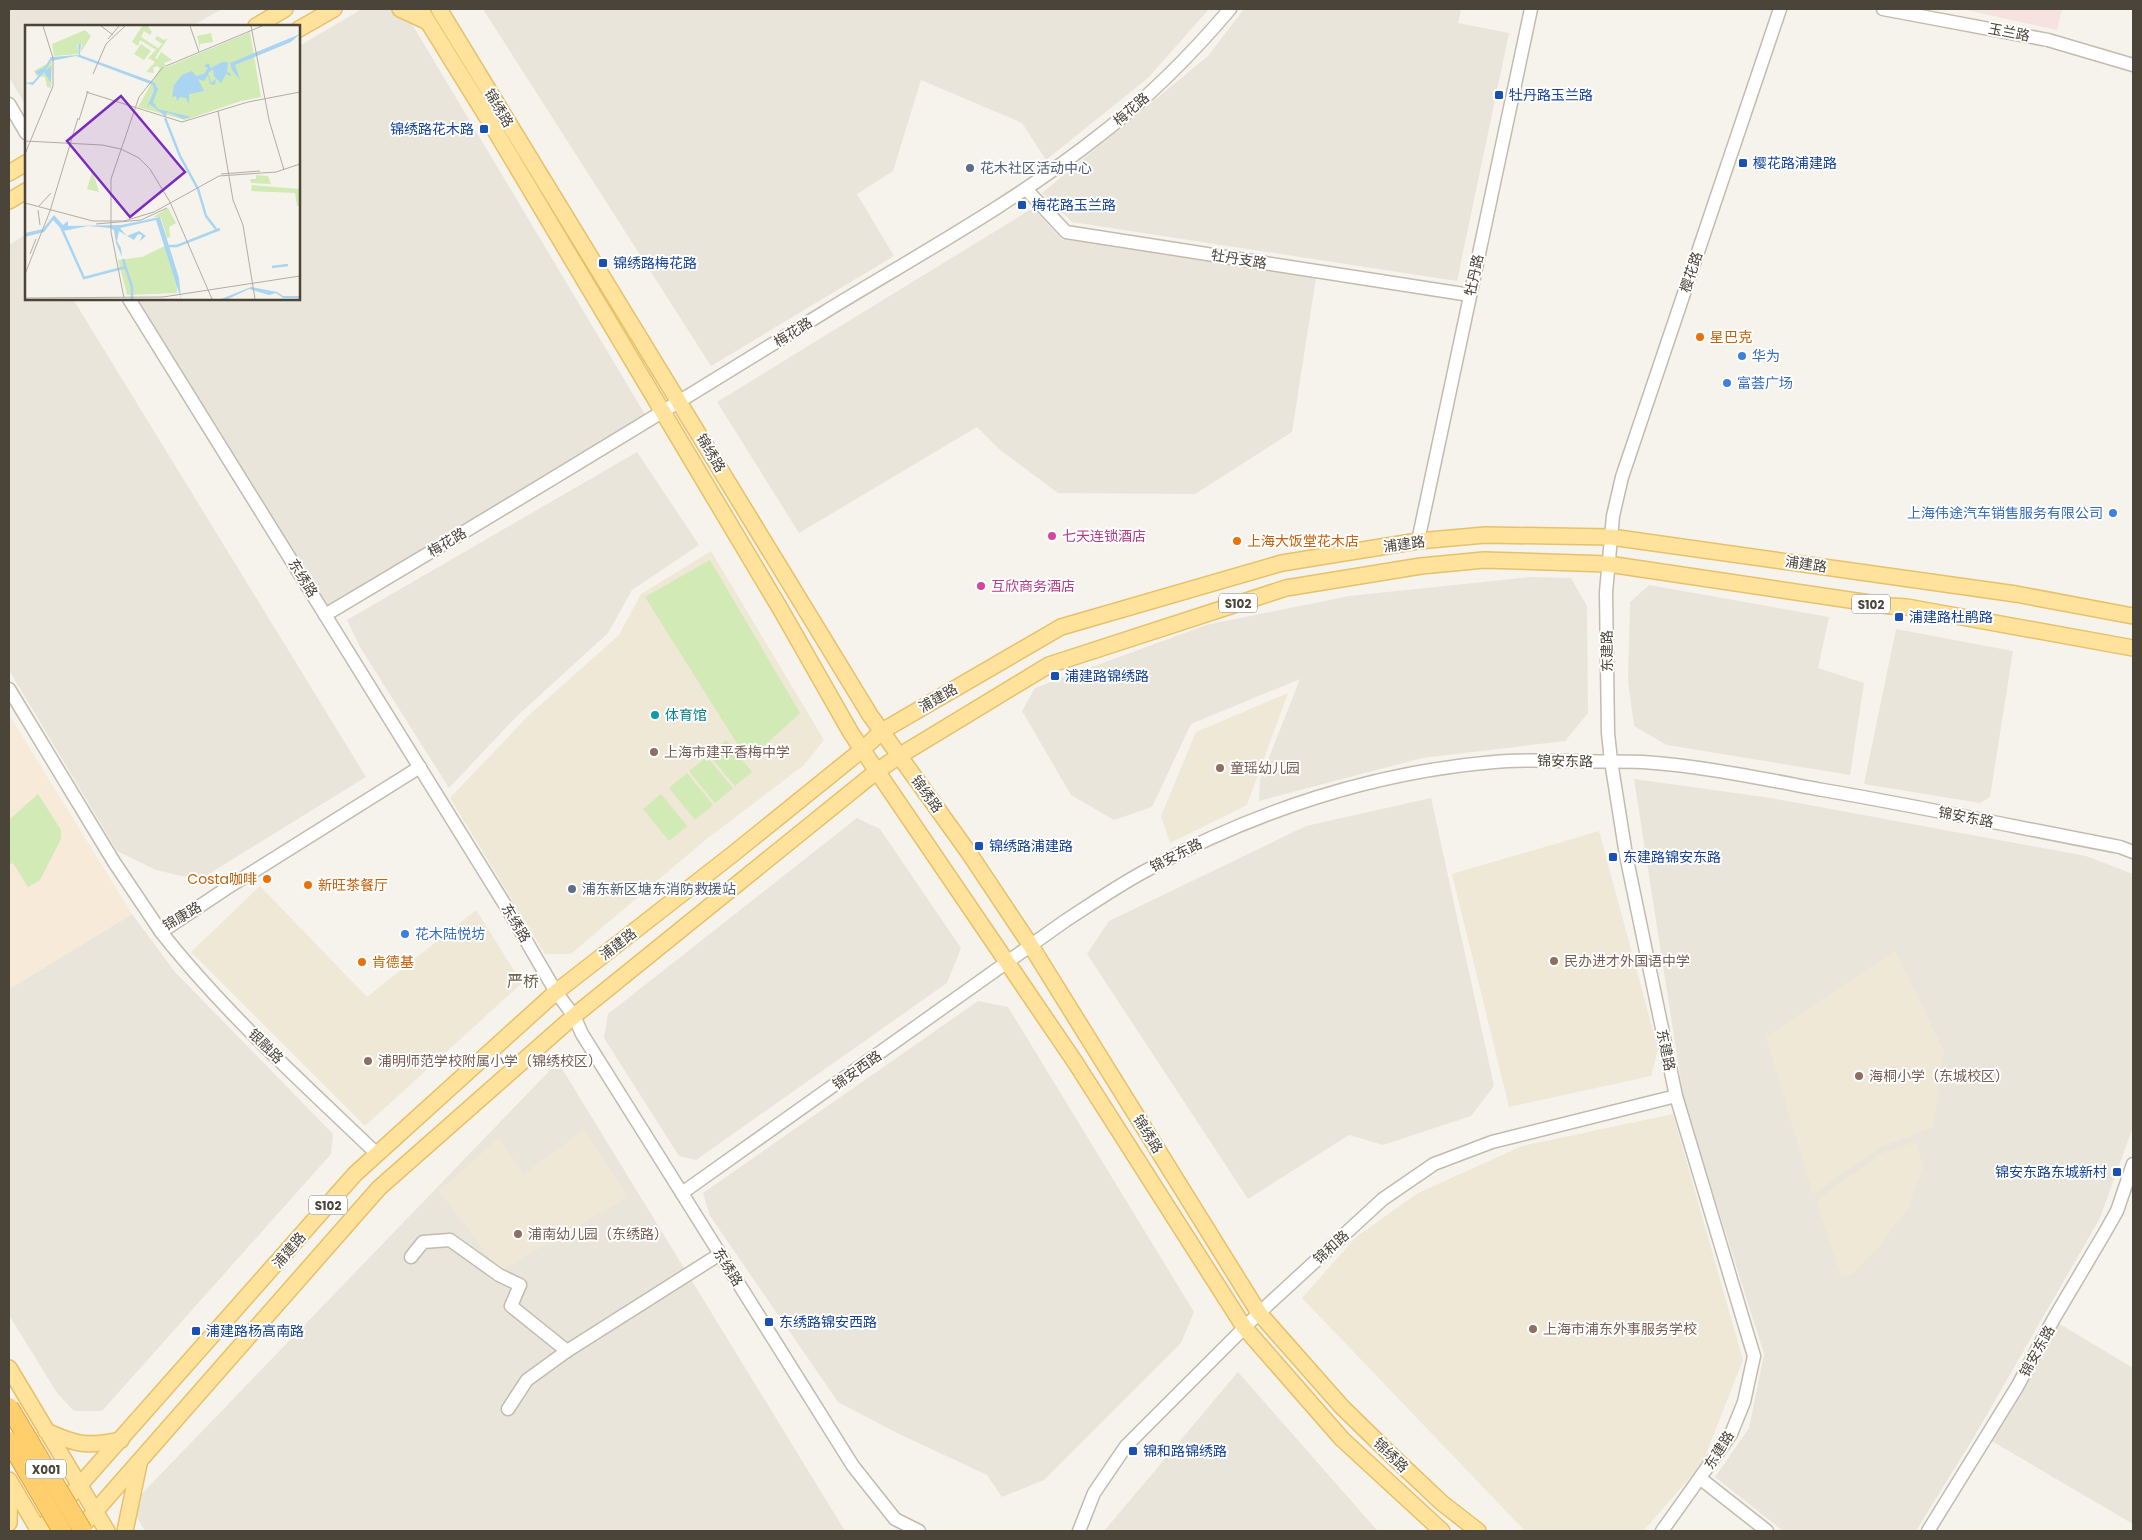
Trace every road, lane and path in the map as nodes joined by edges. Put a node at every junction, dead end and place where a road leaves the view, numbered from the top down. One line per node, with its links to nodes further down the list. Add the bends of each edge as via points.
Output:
1 (285, 9): 11 (main road)
2 (334, 9): 12 (main road)
3 (400, 9): 10 (main road)
4 (420, 9): 10 (main road, 锦绣路)
5 (1230, 9): 18 (street, 梅花路, via 1194,50 1133,108)
6 (1531, 9): 21 (street, 牡丹路)
7 (1780, 9): 25 (street, 樱花路, via 1628,460)
8 (1883, 9): 13 (street, 玉兰路, via 2048,40)
9 (442, 11): 23 (main road, 锦绣路)
10 (428, 22): 24 (main road, 锦绣路)
11 (258, 25)
12 (300, 28)
13 (2133, 65)
14 (9, 104): 15 (street)
15 (25, 130)
16 (25, 164): 17 (main road)
17 (9, 173)
18 (1026, 189): 21 (street, 牡丹支路, via 1066,232); 23 (street, 梅花路)
19 (25, 191): 20 (main road)
20 (9, 201)
21 (1470, 295): 26 (street, 牡丹路)
22 (130, 300): 28 (street, 东绣路)
23 (680, 402): 24 (street, 梅花路); 32 (main road, 锦绣路)
24 (662, 412): 28 (street, 梅花路); 33 (main road, 锦绣路)
25 (1610, 537): 26 (main road, 浦建路 / S102, via 1485,535); 27 (street, 东建路); 29 (main road, 浦建路 / S102, via 2016,594)
26 (1418, 541): 32 (main road, 浦建路 / S102, via 1282,563 1061,627)
27 (1608, 564): 30 (main road, 浦建路 / S102, via 1907,607); 34 (main road, 浦建路 / S102, via 1484,560 1421,566 1286,588 1049,664); 35 (street, 东建路)
28 (325, 615): 36 (street, 东绣路)
29 (2133, 616)
30 (2133, 648)
31 (9, 689): 39 (street, 锦康路, via 114,862)
32 (882, 731): 33 (main road, 浦建路 / S102); 34 (main road, 锦绣路)
33 (863, 749): 37 (main road, 锦绣路); 42 (main road, 浦建路 / S102)
34 (899, 756): 37 (main road, 浦建路 / S102); 40 (main road, 锦绣路)
35 (1610, 762): 38 (street, 锦安东路, via 1643,762 1744,776); 40 (street, 锦安东路, via 1528,760 1453,767 1371,783 1294,804 1226,831 1147,870); 44 (street, 东建路)
36 (420, 767): 39 (street, 锦康路); 42 (street, 东绣路)
37 (877, 771): 41 (main road, 锦绣路); 43 (main road, 浦建路 / S102)
38 (2133, 852)
39 (161, 932): 45 (street, 银融路, via 222,1002)
40 (1031, 946): 41 (street, 锦安西路); 50 (main road, 锦绣路)
41 (1007, 964): 47 (street, 锦安西路); 51 (main road, 锦绣路, via 1075,1062)
42 (556, 992): 43 (street, 东绣路); 45 (main road, 浦建路 / S102)
43 (574, 1016): 47 (street, 东绣路, via 582,1034); 59 (main road, 浦建路 / S102, via 379,1188)
44 (1676, 1096): 50 (street, 锦和路, via 1492,1142 1434,1164 1383,1200); 60 (street, 东建路, via 1754,1356 1744,1402 1731,1434)
45 (377, 1154): 57 (main road, 浦建路 / S102, via 355,1174)
46 (2133, 1164): 77 (street, 锦安东路, via 2117,1211 2017,1387)
47 (682, 1193): 48 (street, 东绣路)
48 (720, 1254): 52 (street); 71 (street, 东绣路, via 853,1466 895,1519)
49 (410, 1258): 52 (street, via 423,1242 450,1240 498,1275 520,1285 511,1306)
50 (1259, 1313): 51 (street, 锦和路); 74 (main road, 锦绣路, via 1389,1453 1442,1503)
51 (1244, 1327): 72 (street, 锦和路, via 1126,1446 1094,1493); 73 (main road, 锦绣路, via 1342,1439)
52 (567, 1351): 55 (street, via 527,1380)
53 (9, 1368): 56 (main road, X001)
54 (9, 1407): 68 (highway, X001, bridge)
55 (508, 1409)
56 (46, 1431): 57 (main road, via 76,1444); 62 (main road, X001)
57 (121, 1440): 62 (main road, 浦建路 / S102)
58 (9, 1441): 66 (highway, X001, bridge)
59 (139, 1462): 63 (main road, 浦建路 / S102); 70 (main road)
60 (1701, 1479): 75 (street, 东建路); 76 (street)
61 (9, 1481): 64 (main road); 65 (main road, X001)
62 (79, 1487): 63 (main road, X001); 65 (main road, 浦建路 / S102)
63 (95, 1512): 67 (main road, 浦建路 / S102); 69 (main road, X001)
64 (9, 1523)
65 (39, 1531)
66 (62, 1531)
67 (78, 1531)
68 (83, 1531)
69 (107, 1531)
70 (125, 1531)
71 (919, 1531)
72 (1079, 1531)
73 (1442, 1531)
74 (1478, 1531)
75 (1662, 1531)
76 (1767, 1531)
77 (1928, 1531)

